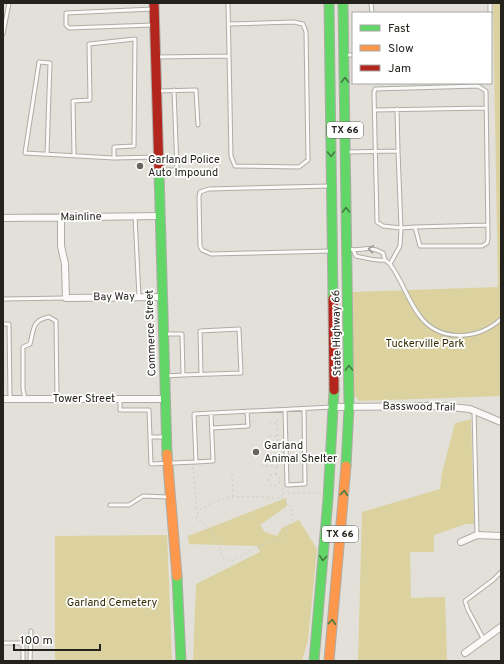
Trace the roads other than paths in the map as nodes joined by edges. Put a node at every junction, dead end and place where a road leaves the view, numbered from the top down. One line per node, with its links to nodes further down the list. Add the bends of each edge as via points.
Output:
1 (9, 3): 8 (lane)
2 (228, 3): 6 (lane)
3 (329, 3): 26 (main road, State Highway 66 / TX 66, one-way to 26)
4 (343, 3): 9 (main road, State Highway 66 / TX 66)
5 (154, 6): 7 (main road, Commerce Street); 7 (lane, via 66,13 66,24 69,28)
6 (229, 24): 10 (lane); 10 (lane, via 303,24 306,32 308,160 300,167 235,166 231,156)
7 (155, 26): 11 (main road, Commerce Street)
8 (3, 34)
9 (348, 55): 20 (main road, State Highway 66 / TX 66, one-way to 9)
10 (230, 56): 11 (lane)
11 (155, 57): 13 (main road, Commerce Street)
12 (174, 90): 13 (lane); 17 (lane, via 196,90); 25 (lane, via 177,170)
13 (156, 91): 23 (main road, Commerce Street)
14 (486, 108): 15 (lane); 16 (lane, via 486,91 478,86 375,89); 31 (lane)
15 (397, 109): 16 (lane); 19 (lane)
16 (375, 110): 18 (lane)
17 (198, 125)
18 (376, 151): 19 (lane); 20 (lane); 33 (lane, via 377,222 383,226)
19 (398, 151): 33 (lane)
20 (346, 152): 34 (main road, State Highway 66 / TX 66, one-way to 20)
21 (47, 154): 21 (lane, via 25,153 39,62 50,62); 22 (lane)
22 (74, 155): 24 (lane); 24 (lane, via 73,101 90,100 89,44 135,39 134,146 114,147)
23 (158, 157): 24 (lane); 25 (main road, Commerce Street)
24 (114, 158)
25 (158, 170): 28 (main road, Commerce Street)
26 (332, 186): 35 (main road, State Highway 66 / TX 66); 35 (lane, via 209,189 200,192 199,197 200,246 202,250 211,254)
27 (135, 216): 28 (street, Mainline); 29 (street, Mainline); 38 (lane)
28 (160, 216): 39 (main road, Commerce Street)
29 (61, 217): 30 (street, Mainline); 40 (street)
30 (3, 218)
31 (488, 225): 32 (lane); 32 (lane, via 488,238 482,246 420,246)
32 (415, 227): 33 (lane)
33 (401, 228): 37 (lane, via 400,246)
34 (350, 250): 35 (main road); 36 (lane, via 356,256); 36 (lane, one-way to 34, via 383,253 378,250); 54 (main road, State Highway 66 / TX 66, one-way to 34)
35 (332, 251): 53 (main road, State Highway 66 / TX 66)
36 (385, 260): 37 (lane)
37 (390, 264): 42 (lane, via 398,274 419,316 429,325 445,333 474,335 490,328)
38 (139, 297): 39 (street, Bay Way); 40 (street, Bay Way)
39 (162, 297): 44 (main road, Commerce Street)
40 (66, 298): 41 (lane)
41 (3, 299)
42 (501, 319)
43 (3, 324): 48 (lane, via 9,324)
44 (163, 334): 46 (lane, via 182,334); 47 (main road, Commerce Street)
45 (201, 374): 45 (lane, via 241,372 239,329 200,330); 46 (lane)
46 (183, 375): 47 (lane)
47 (164, 376): 52 (main road, Commerce Street)
48 (6, 399): 49 (street, Tower Street)
49 (25, 399): 50 (street, Tower Street); 50 (lane, via 23,347 30,344 35,322 40,318 49,317 56,321)
50 (57, 399): 51 (street, Tower Street)
51 (120, 399): 52 (street, Tower Street); 63 (lane, via 120,410 149,410)
52 (165, 399): 62 (main road, Commerce Street)
53 (334, 407): 54 (street, Basswood Trail); 55 (lane); 80 (main road, State Highway 66 / TX 66, one-way to 80)
54 (349, 407): 57 (street, Basswood Trail, via 440,406); 81 (main road, State Highway 66 / TX 66, one-way to 54)
55 (304, 409): 56 (lane); 56 (lane, via 305,484 287,485)
56 (285, 410): 58 (lane)
57 (474, 410): 60 (street, Basswood Trail); 68 (lane)
58 (248, 411): 59 (lane); 61 (lane, via 248,426)
59 (211, 413): 61 (lane); 64 (lane, via 194,414)
60 (501, 422)
61 (212, 428): 64 (lane, via 213,461)
62 (166, 436): 63 (lane); 65 (main road, Commerce Street)
63 (150, 437): 65 (lane, via 151,464)
64 (196, 462): 65 (lane)
65 (168, 463): 66 (main road, Commerce Street)
66 (170, 497): 67 (lane, via 143,496 129,505); 79 (main road, Commerce Street, via 175,539)
67 (110, 505)
68 (477, 535): 69 (street); 70 (street)
69 (501, 536)
70 (461, 542)
71 (501, 572): 74 (lane, via 465,601)
72 (501, 627): 74 (street)
73 (31, 631): 78 (lane)
74 (484, 640): 76 (street)
75 (3, 643): 77 (lane, via 22,643)
76 (465, 653)
77 (23, 661)
78 (30, 661)
79 (181, 661)
80 (314, 661)
81 (329, 661)

